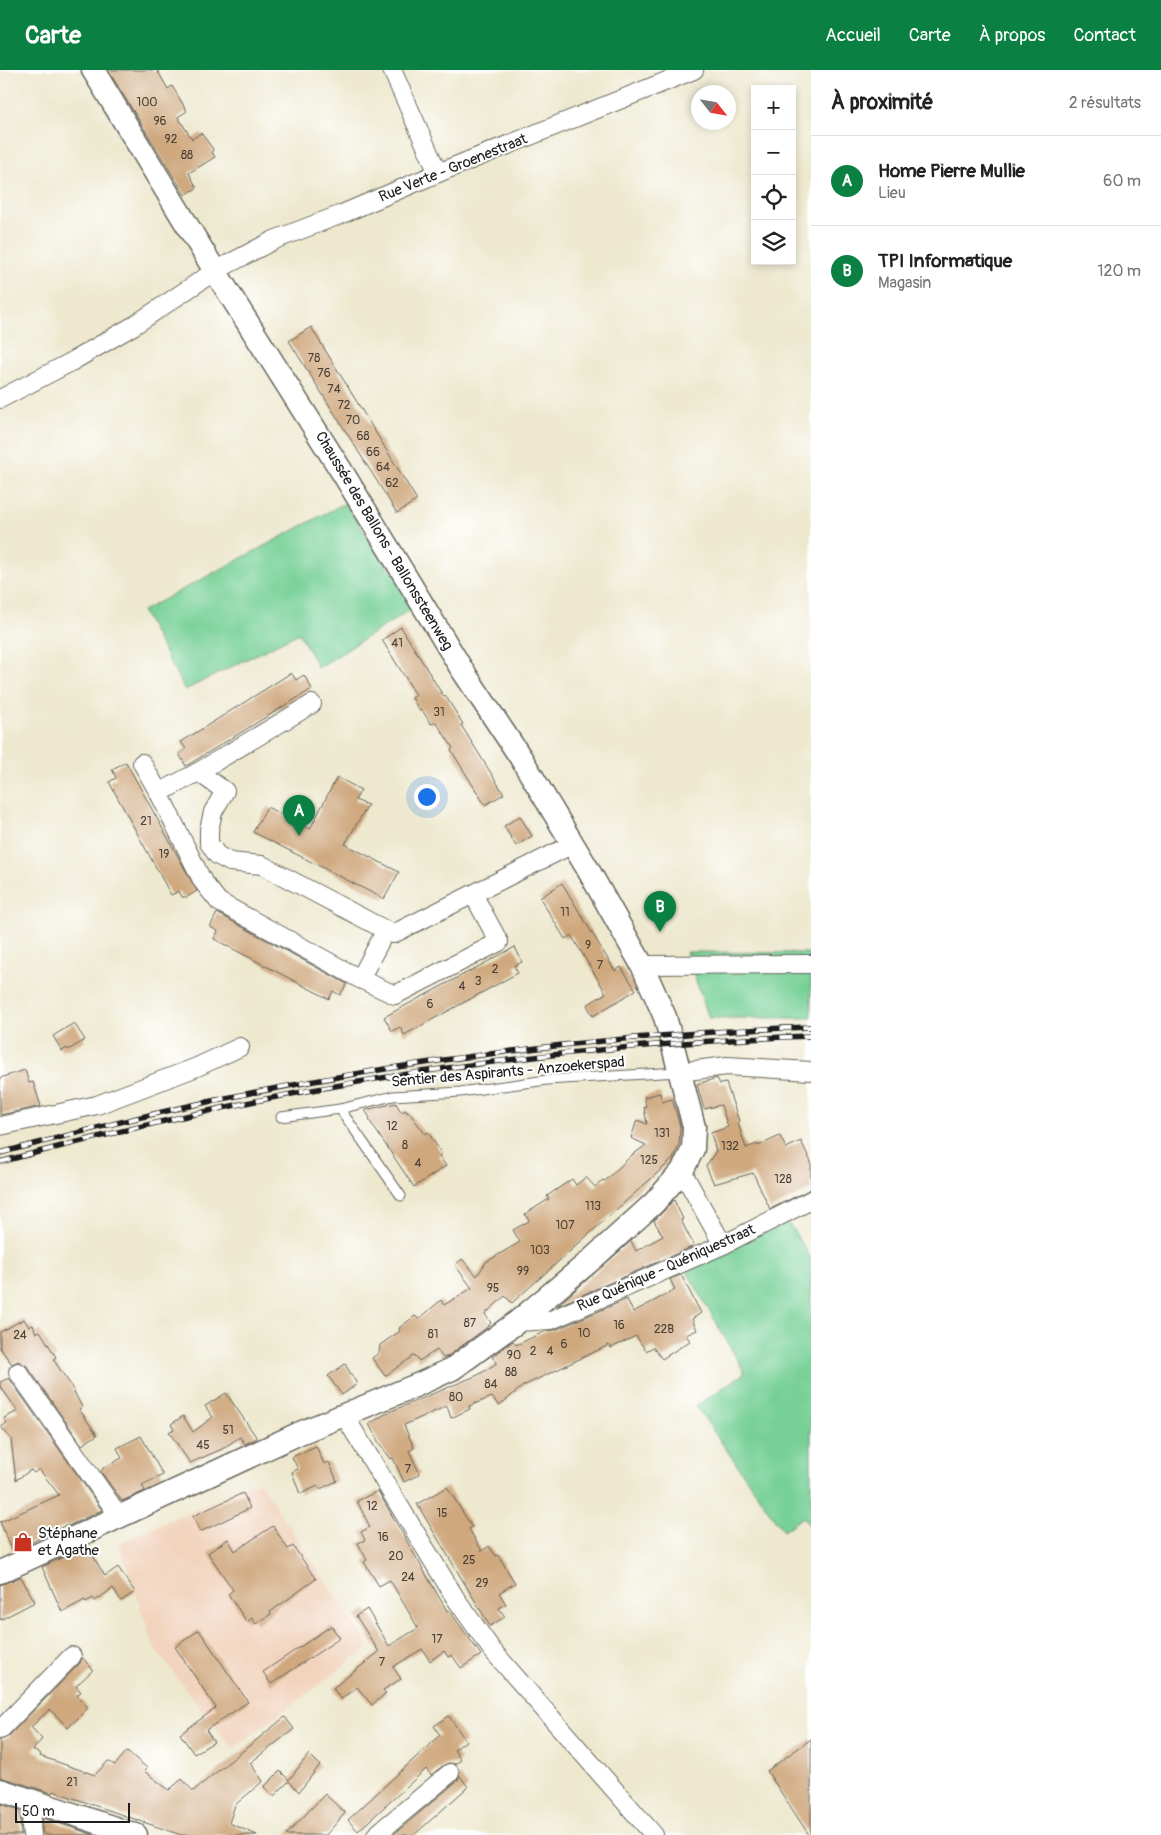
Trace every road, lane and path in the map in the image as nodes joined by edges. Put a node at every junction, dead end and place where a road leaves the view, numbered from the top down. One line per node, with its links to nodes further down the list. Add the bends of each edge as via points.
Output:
1 (93, 70): 5 (street, Chaussée des Ballons - Ballonssteenweg)
2 (392, 70): 4 (street)
3 (694, 70): 4 (street, Rue Verte - Groenestraat)
4 (438, 173): 5 (street, Rue Verte - Groenestraat, via 274,240)
5 (215, 271): 6 (street, Rue Verte - Groenestraat, via 133,326); 11 (street, Chaussée des Ballons - Ballonssteenweg)
6 (0, 399)
7 (312, 704): 9 (street)
8 (142, 763): 10 (street)
9 (198, 772): 10 (street); 13 (street, via 226,791 213,812 209,830 208,843 217,855 230,862 262,865)
10 (159, 793): 16 (street, via 203,882 219,902)
11 (573, 844): 12 (street); 14 (street, Chaussée des Ballons - Ballonssteenweg)
12 (473, 894): 13 (street, via 393,934); 16 (street, via 498,942 395,995)
13 (386, 930): 16 (street)
14 (642, 964): 15 (street); 19 (street, Chaussée des Ballons - Ballonssteenweg, via 665,1017)
15 (811, 964)
16 (360, 979)
17 (240, 1048): 22 (street, via 97,1105)
18 (811, 1071): 19 (street, via 727,1066)
19 (679, 1072): 20 (lane, Sentier des Aspirants - Anzoekerspad, via 547,1080 460,1092 392,1096); 23 (street, Chaussée des Ballons - Ballonssteenweg, via 694,1127 693,1149)
20 (340, 1109): 21 (lane, Sentier des Aspirants - Anzoekerspad); 24 (lane)
21 (281, 1117)
22 (0, 1126)
23 (682, 1171): 26 (street); 27 (street, Chaussée des Ballons - Ballonssteenweg, via 647,1210)
24 (402, 1196)
25 (811, 1200): 26 (street, Rue Quénique - Quéniquestraat)
26 (723, 1245): 27 (street, Rue Quénique - Quéniquestraat, via 551,1320)
27 (518, 1322): 29 (street, Chaussée des Ballons - Ballonssteenweg, via 452,1369)
28 (18, 1372): 30 (street)
29 (344, 1415): 30 (street, Chaussée des Ballons - Ballonssteenweg); 40 (street, via 456,1599 492,1650)
30 (119, 1516): 31 (street, Chaussée des Ballons - Ballonssteenweg)
31 (0, 1572)
32 (72, 1656): 33 (street)
33 (0, 1730)
34 (450, 1774): 39 (street)
35 (0, 1790): 36 (street)
36 (34, 1802): 37 (street); 38 (street)
37 (32, 1835)
38 (136, 1835)
39 (376, 1835)
40 (654, 1835)

